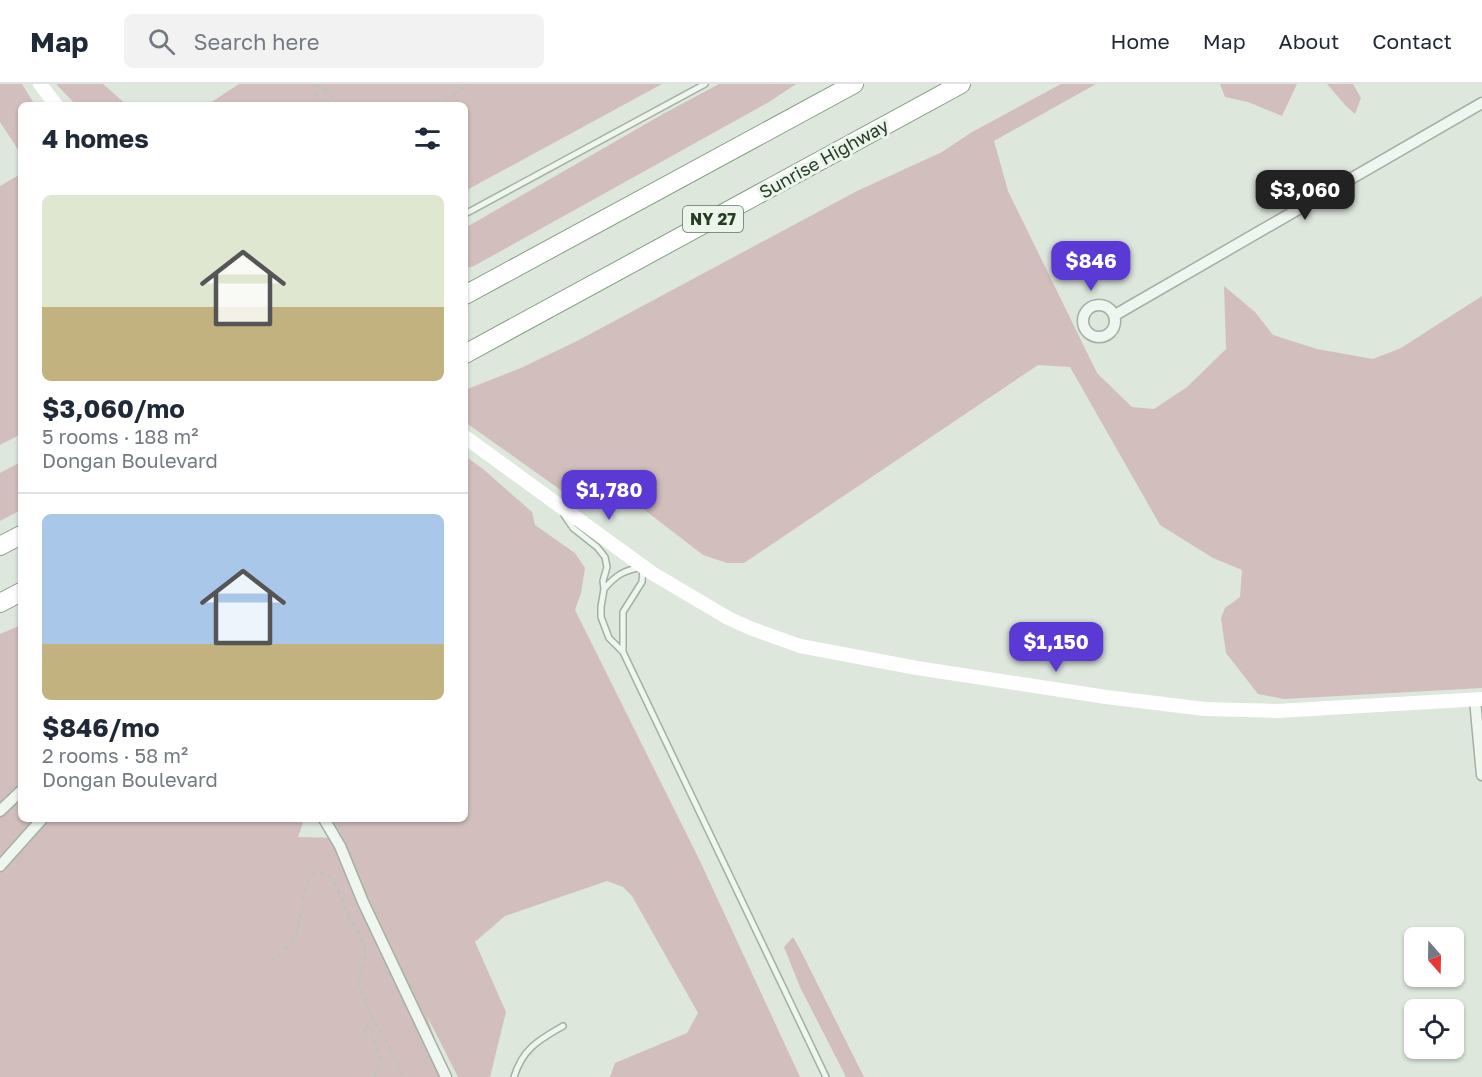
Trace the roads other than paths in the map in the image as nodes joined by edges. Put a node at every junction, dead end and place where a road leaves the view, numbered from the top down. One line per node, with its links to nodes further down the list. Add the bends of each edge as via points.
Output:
1 (40, 84): 5 (main road)
2 (705, 84): 7 (lane)
3 (854, 84): 8 (highway, NY 27)
4 (962, 84): 10 (highway, Sunrise Highway / NY 27)
5 (54, 102)
6 (1482, 103): 9 (street)
7 (468, 212)
8 (468, 293)
9 (1115, 315)
10 (468, 352)
11 (468, 439): 12 (main road)
12 (555, 502): 15 (main road); 16 (lane, via 573,528 605,557)
13 (18, 537): 14 (highway)
14 (0, 546)
15 (643, 567): 16 (lane, via 616,575); 19 (lane, via 642,582 623,612); 20 (main road, via 728,618 770,636 800,646 917,668 1106,697 1234,710 1314,710)
16 (604, 589): 19 (lane, via 604,627)
17 (18, 594): 18 (highway)
18 (0, 603)
19 (623, 652): 30 (lane)
20 (1479, 700): 21 (street)
21 (1482, 775)
22 (18, 794): 23 (street)
23 (0, 811)
24 (39, 822): 26 (street)
25 (326, 822): 28 (street)
26 (0, 866)
27 (563, 1026): 29 (lane, via 532,1045)
28 (446, 1077)
29 (514, 1077)
30 (826, 1077)

